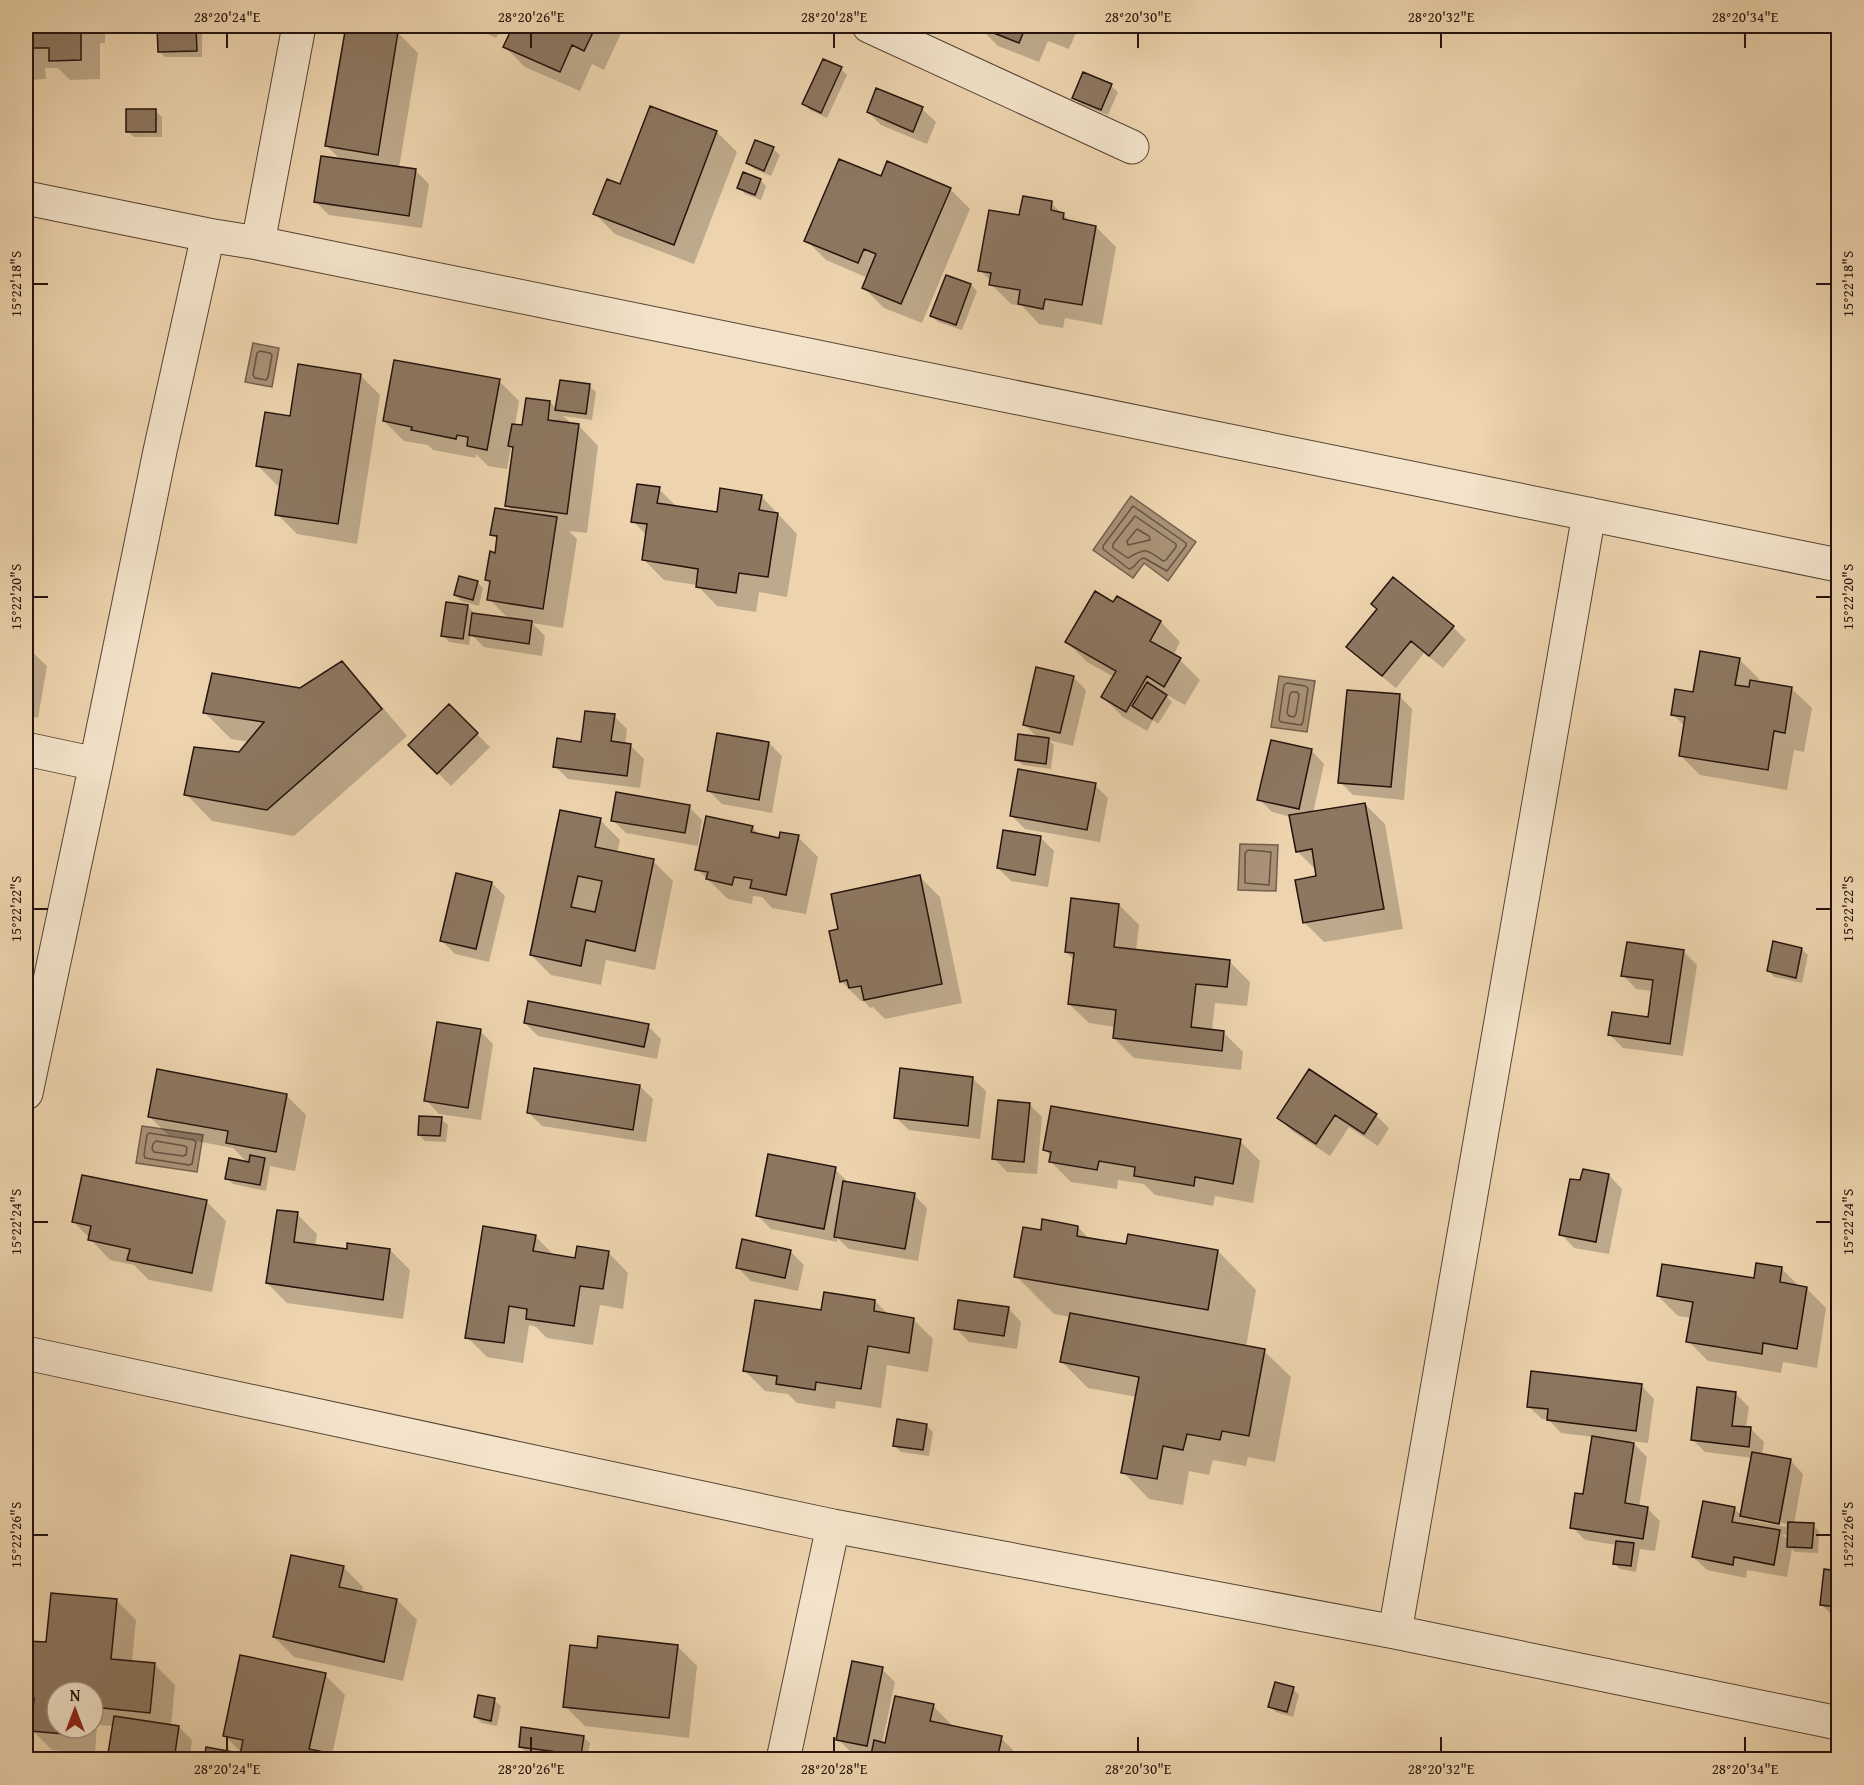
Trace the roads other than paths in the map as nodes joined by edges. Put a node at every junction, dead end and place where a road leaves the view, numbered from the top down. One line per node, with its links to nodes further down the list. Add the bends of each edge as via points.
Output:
1 (299, 26): 6 (street)
2 (869, 26): 3 (street)
3 (1132, 147)
4 (26, 198): 5 (street)
5 (208, 235): 6 (street); 10 (street)
6 (258, 243): 7 (street)
7 (1588, 514): 8 (street); 14 (street)
8 (1839, 565)
9 (26, 749): 10 (street)
10 (96, 764): 11 (street)
11 (26, 1093)
12 (26, 1353): 13 (street)
13 (833, 1526): 14 (street); 16 (street)
14 (1395, 1632): 15 (street)
15 (1839, 1723)
16 (783, 1760)

